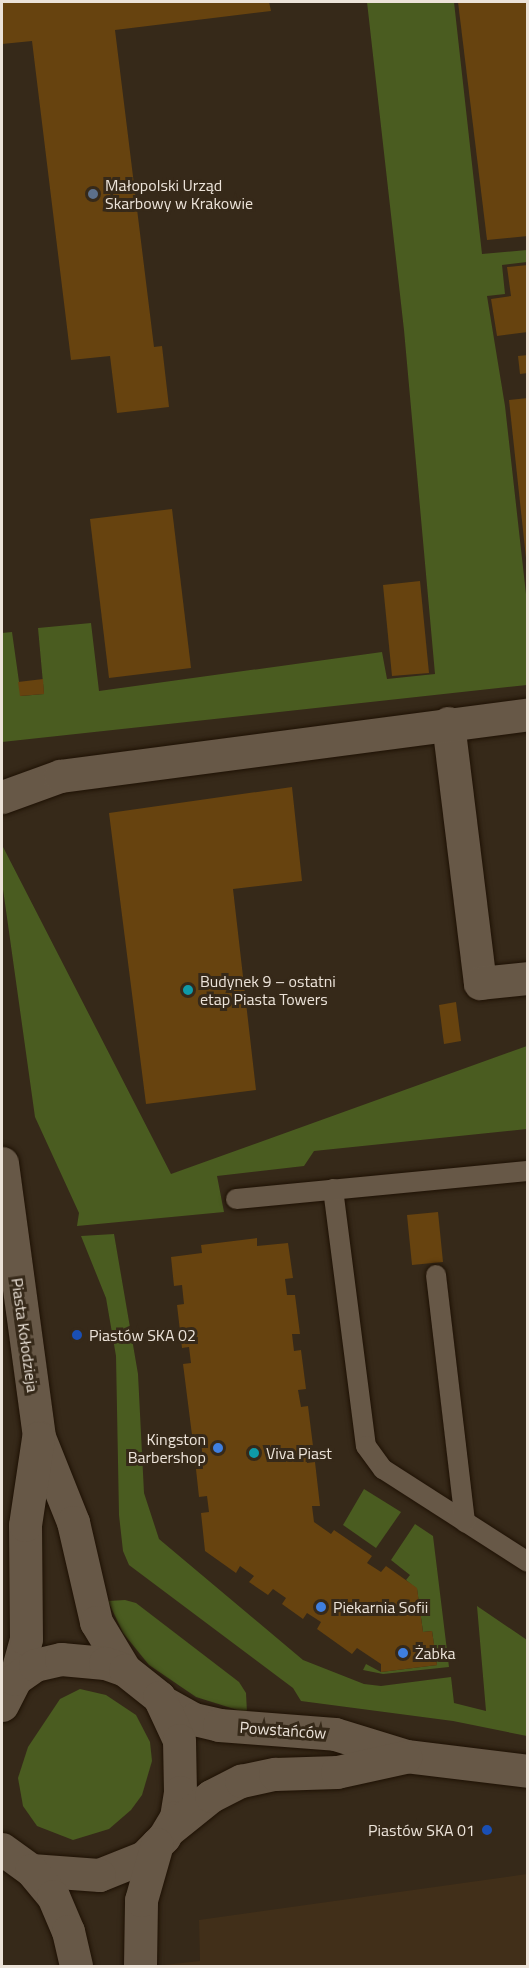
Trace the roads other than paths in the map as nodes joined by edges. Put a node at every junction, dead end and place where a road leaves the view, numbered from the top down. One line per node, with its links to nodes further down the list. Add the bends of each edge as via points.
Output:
1 (528, 714): 2 (street)
2 (448, 723): 3 (street, via 60,776); 4 (street, via 480,983)
3 (2, 797)
4 (528, 978)
5 (2, 1163): 10 (street, Piasta Kołodzieja)
6 (528, 1172): 7 (lane)
7 (333, 1189): 8 (lane); 11 (lane, via 366,1446 383,1469)
8 (236, 1199)
9 (436, 1275): 11 (lane)
10 (39, 1437): 13 (street, Piasta Kołodzieja, via 73,1522 96,1622); 14 (street, Piasta Kołodzieja, via 25,1525 26,1640)
11 (465, 1522): 12 (lane)
12 (528, 1562)
13 (125, 1670): 14 (street, via 83,1659 62,1659 35,1665); 15 (street)
14 (8, 1692)
15 (161, 1701): 16 (street, Powstańców, via 194,1719 219,1725 335,1734); 18 (street, via 176,1729 181,1758 180,1792)
16 (406, 1756): 17 (street, Powstańców); 18 (street, Powstańców, via 337,1772 275,1774 242,1781 211,1796)
17 (528, 1771)
18 (164, 1836): 20 (street, Powstańców, via 130,1865 99,1875); 22 (street, via 141,1900)
19 (2, 1849): 20 (street)
20 (31, 1870): 21 (street, via 61,1912)
21 (76, 1966)
22 (141, 1966)

